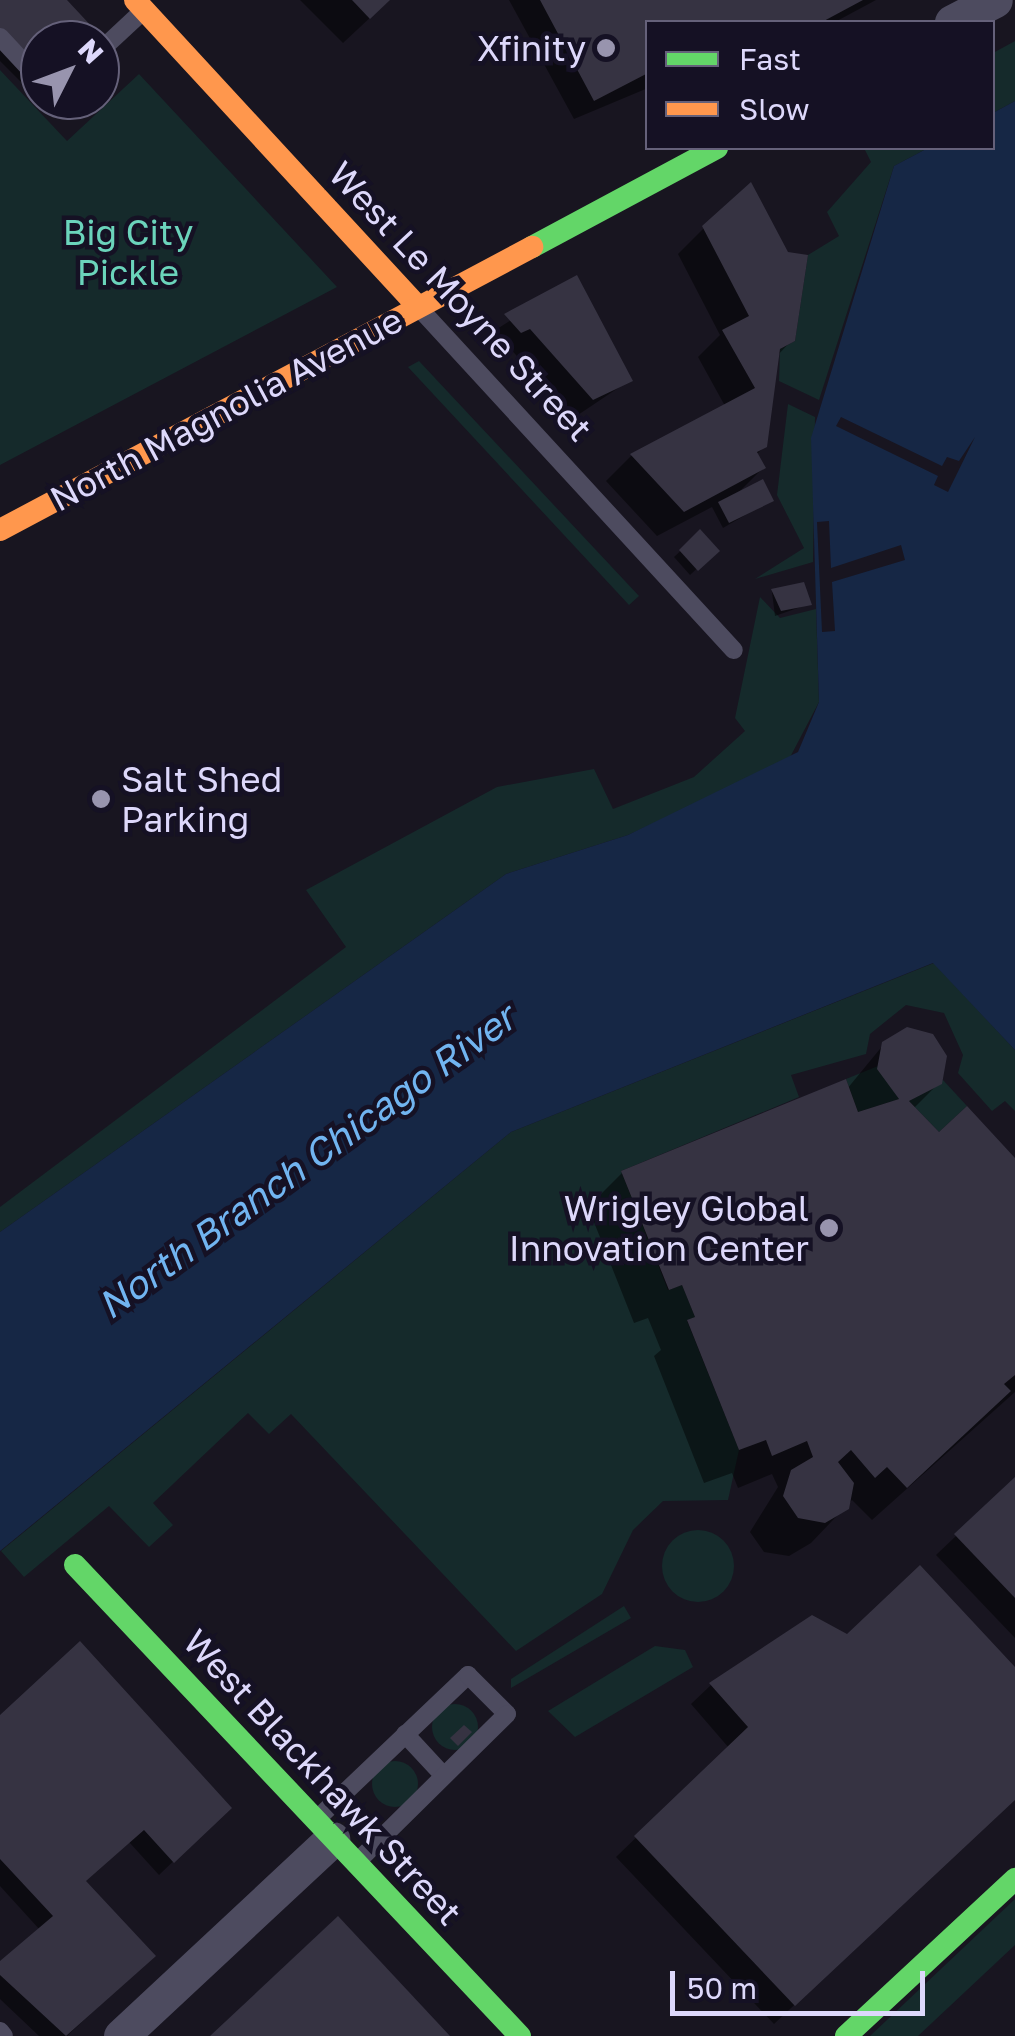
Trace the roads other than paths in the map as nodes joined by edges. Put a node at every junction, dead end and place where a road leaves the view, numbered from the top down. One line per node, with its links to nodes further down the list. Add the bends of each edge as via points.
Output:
1 (995, 0): 3 (street)
2 (139, 5): 4 (lane); 8 (street, West Le Moyne Street)
3 (956, 20)
4 (120, 27)
5 (0, 38): 6 (lane)
6 (20, 59)
7 (713, 150): 8 (street, North Magnolia Avenue)
8 (417, 306): 9 (street, North Magnolia Avenue); 10 (lane, West Le Moyne Street)
9 (0, 530)
10 (734, 650)
11 (75, 1565): 14 (street, West Blackhawk Street)
12 (405, 1734): 13 (lane); 13 (lane, via 468,1676 507,1714); 14 (lane)
13 (444, 1776): 14 (lane)
14 (334, 1841): 17 (street); 18 (street, West Blackhawk Street)
15 (1015, 1878): 16 (street)
16 (858, 2032)
17 (121, 2036)
18 (520, 2036)

